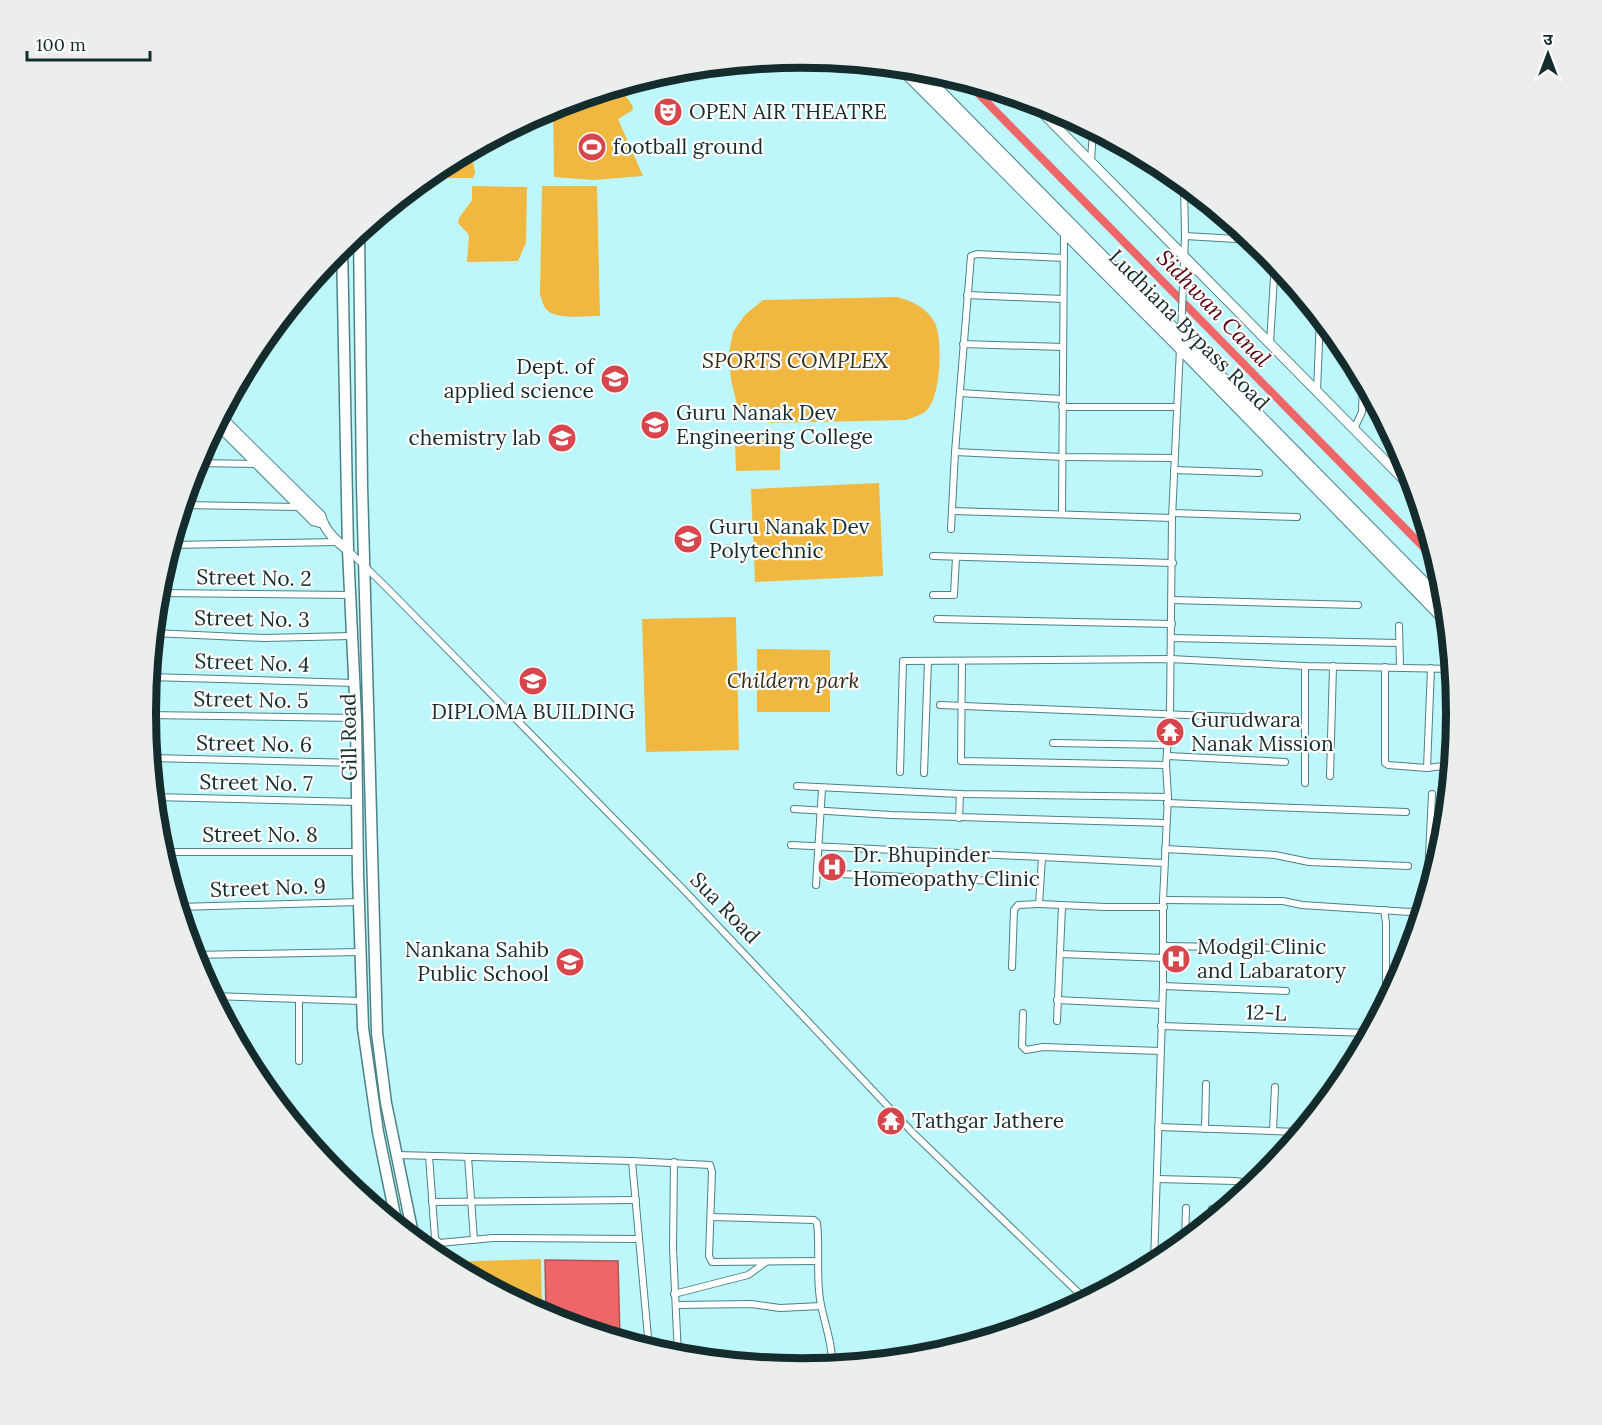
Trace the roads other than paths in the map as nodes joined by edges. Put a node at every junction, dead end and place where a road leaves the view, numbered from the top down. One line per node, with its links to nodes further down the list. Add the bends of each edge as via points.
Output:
1 (911, 77): 7 (highway, Ludhiana Bypass Road)
2 (928, 80): 18 (highway, Ludhiana Bypass Road)
3 (1046, 116): 5 (street)
4 (1092, 137): 5 (street)
5 (1091, 161): 13 (street)
6 (1185, 195): 8 (street)
7 (1064, 232): 11 (street); 18 (highway, Ludhiana Bypass Road)
8 (1185, 236): 9 (street); 13 (street)
9 (1238, 239)
10 (359, 243): 55 (main road, Gill Road)
11 (1064, 258): 15 (street, via 974,254); 16 (street)
12 (342, 259): 51 (main road, Gill Road)
13 (1184, 260): 18 (street); 19 (street)
14 (1274, 274): 19 (street)
15 (967, 294): 16 (street); 20 (street)
16 (1063, 299): 21 (street)
17 (1320, 329): 22 (street)
18 (1181, 336): 27 (street); 59 (highway, Ludhiana Bypass Road); 62 (highway, Ludhiana Bypass Road)
19 (1270, 343): 22 (street)
20 (963, 344): 21 (street); 23 (street)
21 (1063, 347): 25 (street)
22 (1317, 392): 30 (street)
23 (960, 393): 25 (street); 31 (street)
24 (1363, 395): 30 (street, via 1362,412)
25 (1062, 399): 26 (street)
26 (1062, 407): 27 (street); 32 (street)
27 (1177, 407): 33 (street)
28 (226, 422): 47 (street, via 321,516)
29 (222, 429): 35 (street)
30 (1354, 429): 39 (street)
31 (955, 452): 32 (street); 43 (street)
32 (1063, 457): 33 (street); 44 (street)
33 (1174, 458): 36 (street)
34 (206, 463): 35 (street)
35 (258, 464): 42 (street)
36 (1174, 470): 38 (street); 45 (street)
37 (1398, 470): 39 (street)
38 (1259, 473)
39 (1398, 474): 40 (street)
40 (1401, 477)
41 (190, 505): 42 (street)
42 (300, 507): 47 (street, via 314,521)
43 (952, 511): 44 (street); 48 (street)
44 (1062, 514): 45 (street)
45 (1172, 516): 46 (street); 54 (street)
46 (1297, 517)
47 (322, 523): 49 (street, Sua Road)
48 (951, 529)
49 (338, 542): 50 (street); 51 (street, Sua Road)
50 (178, 545)
51 (348, 550): 55 (street, Sua Road); 57 (main road, Gill Road)
52 (933, 556): 53 (street)
53 (956, 557): 54 (street); 58 (street, via 954,595)
54 (1173, 563): 60 (street)
55 (364, 566): 158 (main road, Gill Road, via 376,1033); 179 (street, Sua Road, via 683,889 914,1134)
56 (167, 593): 57 (street, Street No. 2)
57 (350, 595): 67 (main road, Gill Road)
58 (933, 595)
59 (1435, 595)
60 (1172, 600): 61 (street); 64 (street)
61 (1358, 604)
62 (1437, 611)
63 (937, 619): 64 (street)
64 (1172, 624): 68 (street)
65 (1399, 626): 69 (street)
66 (161, 633): 67 (street, Street No. 3, via 264,638)
67 (351, 636): 80 (main road, Gill Road)
68 (1171, 638): 69 (street); 70 (street)
69 (1399, 643): 76 (street)
70 (1171, 659): 72 (street); 73 (street); 83 (street)
71 (928, 661): 72 (street); 96 (street, via 903,661); 97 (street)
72 (962, 661): 82 (street)
73 (1305, 666): 74 (street); 99 (street)
74 (1333, 666): 75 (street); 98 (street)
75 (1386, 667): 76 (street); 95 (street, via 1384,763)
76 (1400, 668): 77 (street)
77 (1431, 668): 78 (street); 95 (street)
78 (1445, 669)
79 (157, 676): 80 (street, Street No. 4)
80 (355, 683): 85 (main road, Gill Road)
81 (940, 705): 82 (street)
82 (962, 706): 83 (street); 93 (street, via 961,760)
83 (1170, 714): 86 (street); 88 (street)
84 (156, 715): 85 (street, Street No. 5)
85 (356, 717): 92 (main road, Gill Road)
86 (1282, 719)
87 (1053, 743): 88 (street)
88 (1168, 745): 89 (street)
89 (1168, 756): 91 (street); 93 (street)
90 (157, 758): 92 (street, Street No. 6)
91 (1284, 762)
92 (357, 763): 106 (main road, Gill Road)
93 (1166, 765): 105 (street)
94 (1444, 766): 95 (street)
95 (1427, 768)
96 (900, 772)
97 (924, 772)
98 (1330, 776)
99 (1305, 783)
100 (797, 786): 101 (street)
101 (822, 789): 102 (street); 108 (street)
102 (960, 794): 105 (street); 110 (street)
103 (1432, 794): 118 (street)
104 (162, 797): 106 (street, Street No. 7)
105 (1168, 800): 109 (street); 111 (street)
106 (358, 802): 116 (main road, Gill Road)
107 (794, 809): 108 (street)
108 (820, 811): 110 (street); 113 (street)
109 (1406, 812)
110 (959, 818): 111 (street)
111 (1166, 823): 114 (street)
112 (791, 845): 113 (street)
113 (818, 846): 117 (street); 121 (street)
114 (1165, 849): 119 (street); 120 (street)
115 (171, 852): 116 (street, Street No. 8)
116 (358, 852): 124 (main road, Gill Road)
117 (1042, 858): 119 (street); 122 (street)
118 (1429, 859)
119 (1164, 863): 125 (street)
120 (1408, 866)
121 (817, 873): 122 (street); 123 (street)
122 (1040, 883): 126 (street)
123 (816, 885)
124 (358, 902): 128 (street, Street No. 9); 133 (main road, Gill Road)
125 (1163, 903): 127 (street); 129 (street, via 1270,901); 131 (street)
126 (1039, 904): 127 (street); 137 (street, via 1018,905 1014,910)
127 (1062, 906): 134 (street)
128 (186, 907)
129 (1384, 910): 130 (street); 138 (street)
130 (1415, 911)
131 (1164, 946): 132 (street); 136 (street)
132 (1287, 948)
133 (360, 952): 135 (street); 144 (main road, Gill Road)
134 (1060, 954): 136 (street); 143 (street)
135 (203, 955)
136 (1164, 958): 139 (street)
137 (1011, 967)
138 (1386, 983)
139 (1163, 986): 140 (street); 145 (street)
140 (1286, 991)
141 (222, 996): 142 (street)
142 (299, 999): 144 (street); 151 (street)
143 (1058, 1000): 145 (street); 147 (street)
144 (361, 1001): 169 (main road, Gill Road, via 376,1122)
145 (1162, 1005): 148 (street)
146 (1023, 1012): 150 (street, via 1022,1046 1026,1050 1043,1047)
147 (1057, 1021)
148 (1161, 1026): 149 (street, 12-L); 150 (street)
149 (1361, 1033)
150 (1161, 1051): 154 (street)
151 (299, 1061)
152 (1206, 1084): 155 (street)
153 (1275, 1087): 156 (street)
154 (1158, 1127): 155 (street); 163 (street)
155 (1205, 1129): 156 (street)
156 (1273, 1131): 157 (street)
157 (1291, 1132)
158 (397, 1155): 159 (street); 171 (main road, Gill Road)
159 (429, 1156): 160 (street); 167 (street)
160 (468, 1157): 161 (street); 165 (street)
161 (632, 1161): 162 (street); 166 (street)
162 (674, 1162): 170 (street, via 710,1165); 178 (street)
163 (1157, 1179): 164 (street); 175 (street)
164 (1242, 1182)
165 (472, 1200): 166 (street); 167 (street); 174 (street)
166 (636, 1200): 173 (street)
167 (432, 1202): 174 (street, via 435,1238 439,1243)
168 (1186, 1208): 172 (street)
169 (396, 1213)
170 (711, 1218): 176 (street, via 814,1220 818,1233); 177 (street, via 712,1262)
171 (411, 1226)
172 (1185, 1230)
173 (639, 1239): 174 (street); 182 (street)
174 (474, 1240)
175 (1155, 1251)
176 (817, 1261): 177 (street); 181 (street)
177 (767, 1262): 178 (street, via 748,1275)
178 (674, 1294): 180 (street)
179 (1080, 1294)
180 (675, 1305): 181 (street); 183 (street)
181 (821, 1306): 184 (street)
182 (648, 1339)
183 (677, 1345)
184 (830, 1357)

